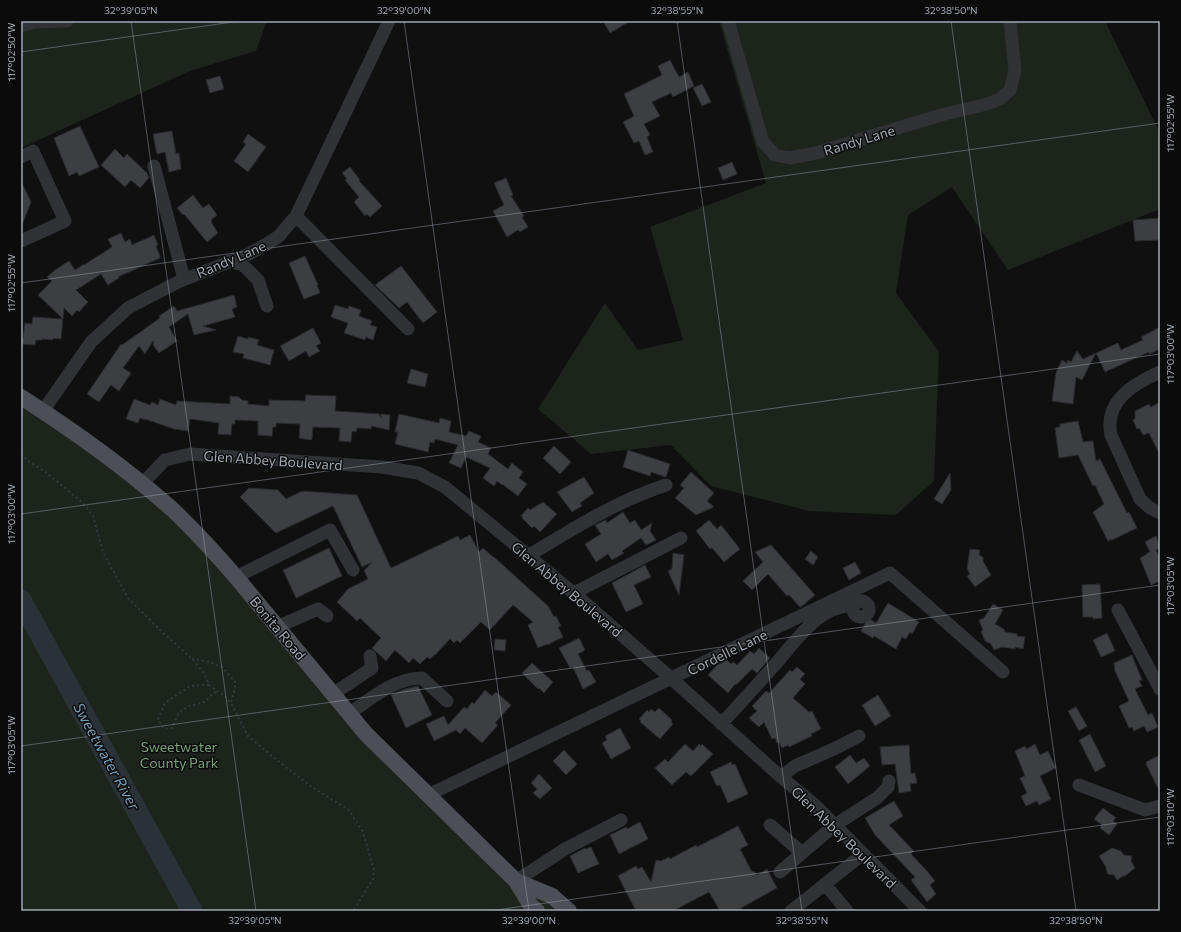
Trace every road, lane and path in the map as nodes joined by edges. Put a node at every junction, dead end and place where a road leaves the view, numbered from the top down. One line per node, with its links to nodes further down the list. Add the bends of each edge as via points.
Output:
1 (67, 21): 5 (street, via 34,22)
2 (389, 21): 8 (street, Randy Lane)
3 (728, 21): 4 (street, Randy Lane, via 763,142 775,155 790,158 816,153 1000,99 1010,90 1014,71)
4 (1010, 21)
5 (21, 26)
6 (21, 157): 9 (street, via 33,151 65,221)
7 (154, 166): 11 (street)
8 (296, 216): 10 (street, Randy Lane, via 279,236 249,254); 13 (street)
9 (21, 241)
10 (229, 261): 11 (street, Randy Lane); 12 (street, via 243,265 258,280)
11 (184, 279): 16 (street, Randy Lane, via 128,308 92,342)
12 (267, 306)
13 (408, 329)
14 (1160, 372): 20 (street, via 1140,381 1120,398 1111,412 1109,427 1140,499)
15 (21, 397): 16 (main road, Bonita Road)
16 (44, 411): 18 (main road, Bonita Road)
17 (21, 454): 31 (path, via 82,502 93,516 103,552 128,598)
18 (142, 484): 22 (street, Glen Abbey Boulevard, via 165,460 190,454 382,467 418,473 445,487); 24 (main road, Bonita Road, via 174,511)
19 (666, 485): 22 (street, via 647,491 581,524)
20 (1160, 513)
21 (681, 538): 25 (street)
22 (528, 556): 25 (street, Glen Abbey Boulevard)
23 (353, 570): 24 (street, via 330,530)
24 (236, 577): 29 (main road, Bonita Road)
25 (574, 593): 33 (street, Glen Abbey Boulevard)
26 (853, 606): 41 (street, via 842,606 831,611 807,628)
27 (1118, 610): 35 (street)
28 (327, 616): 29 (street, via 318,609)
29 (277, 628): 37 (main road, Bonita Road)
30 (370, 656): 37 (street, via 372,668)
31 (192, 659): 34 (path, via 204,673); 39 (path, via 222,667 236,683)
32 (1002, 672): 33 (street, Cordelle Lane, via 890,573)
33 (672, 679): 41 (street, Glen Abbey Boulevard); 46 (street, Cordelle Lane)
34 (209, 685): 36 (path); 36 (path, via 190,686 165,703 158,719 164,729 172,728 179,712 189,706 205,702)
35 (1160, 689)
36 (217, 691): 39 (path)
37 (333, 694): 40 (main road, Bonita Road)
38 (447, 701): 40 (street, via 422,678 414,678 401,681)
39 (231, 702): 57 (path, via 248,736 312,787 349,810 363,832 374,870 373,879)
40 (349, 714): 46 (main road, Bonita Road)
41 (721, 724): 43 (street, Glen Abbey Boulevard)
42 (859, 736): 43 (street, via 795,766)
43 (781, 777): 50 (street, Glen Abbey Boulevard, via 816,806)
44 (889, 781): 50 (street, via 888,787 877,798)
45 (1078, 785): 47 (street, via 1145,810)
46 (428, 795): 54 (main road, Bonita Road)
47 (1160, 806)
48 (621, 820): 54 (street, via 565,849)
49 (770, 826): 51 (street)
50 (835, 826): 51 (street); 52 (street, Glen Abbey Boulevard)
51 (802, 853): 53 (street)
52 (863, 854): 55 (street); 62 (street, Glen Abbey Boulevard)
53 (780, 872)
54 (516, 881): 58 (main road, Bonita Road, via 531,906); 59 (main road, Bonita Road, via 552,896)
55 (825, 884): 56 (street); 61 (street)
56 (806, 906): 60 (street)
57 (353, 911)
58 (537, 911)
59 (569, 911)
60 (791, 911)
61 (847, 911)
62 (920, 911)

